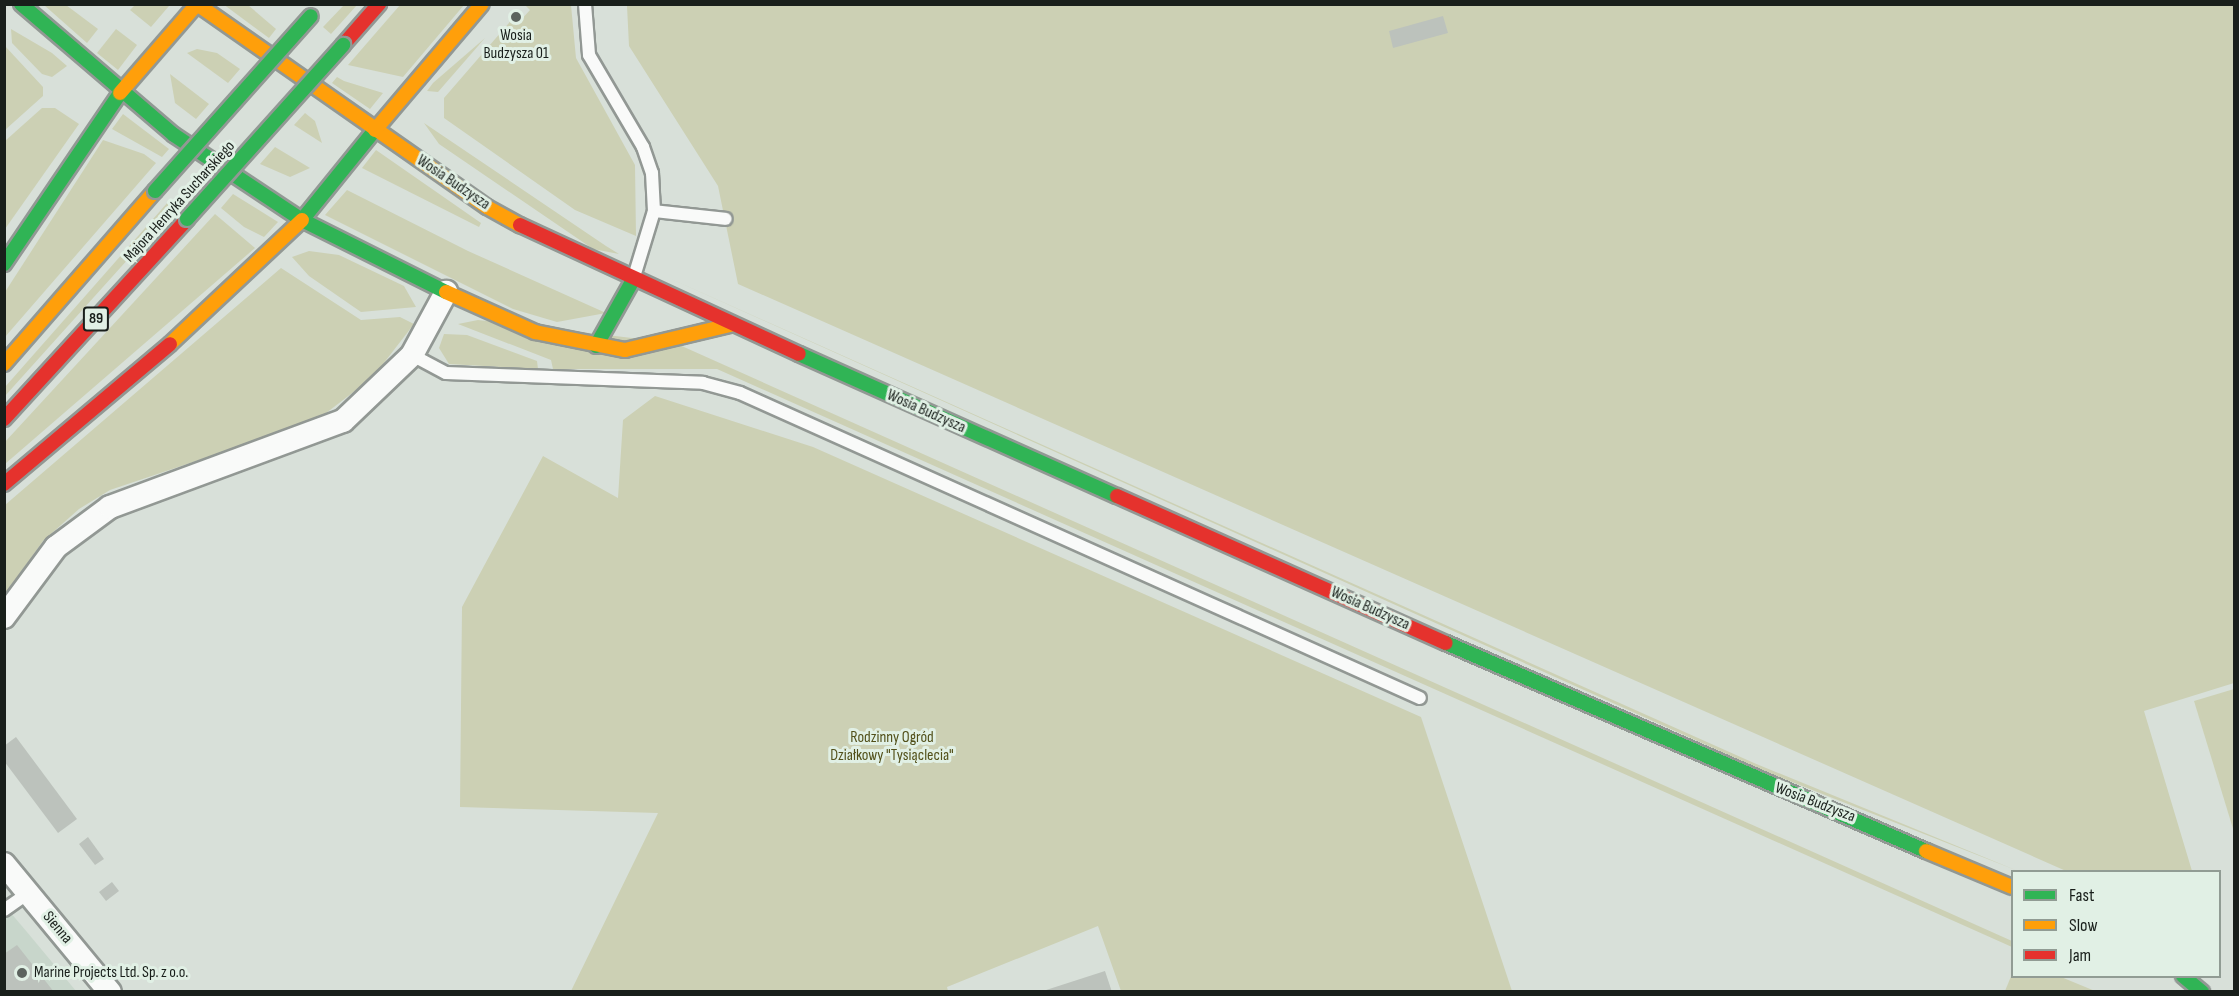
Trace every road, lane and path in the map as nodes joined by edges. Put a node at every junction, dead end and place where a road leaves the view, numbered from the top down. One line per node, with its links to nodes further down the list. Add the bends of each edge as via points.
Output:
1 (21, 4): 7 (main road)
2 (197, 4): 7 (main road); 8 (main road, Wosia Budzysza)
3 (322, 4): 18 (main road, Majora Henryka Sucharskiego / 89, bridge)
4 (379, 4): 19 (main road, Majora Henryka Sucharskiego / 89, bridge)
5 (482, 4): 8 (main road)
6 (585, 4): 9 (lane, via 589,55 643,147 652,173)
7 (120, 93): 11 (main road); 12 (main road)
8 (375, 130): 11 (main road); 13 (main road, Wosia Budzysza, via 487,207)
9 (654, 211): 10 (lane); 13 (lane)
10 (726, 219)
11 (302, 220): 14 (main road); 20 (main road, via 192,325)
12 (4, 264)
13 (633, 280): 15 (main road, Wosia Budzysza); 16 (main road)
14 (446, 292): 16 (main road, via 535,332); 17 (street)
15 (730, 325): 16 (main road, via 625,350); 24 (main road, Wosia Budzysza, via 1680,748)
16 (596, 346)
17 (412, 355): 21 (street, via 343,421 110,507 56,547); 22 (lane, via 446,373 703,383 740,393)
18 (4, 364)
19 (4, 419)
20 (4, 484)
21 (4, 617)
22 (1420, 698)
23 (4, 864): 25 (street, Sienna)
24 (2011, 885)
25 (28, 893): 26 (lane); 28 (street, Sienna)
26 (4, 910)
27 (2185, 978): 29 (main road)
28 (110, 992)
29 (2202, 992)

